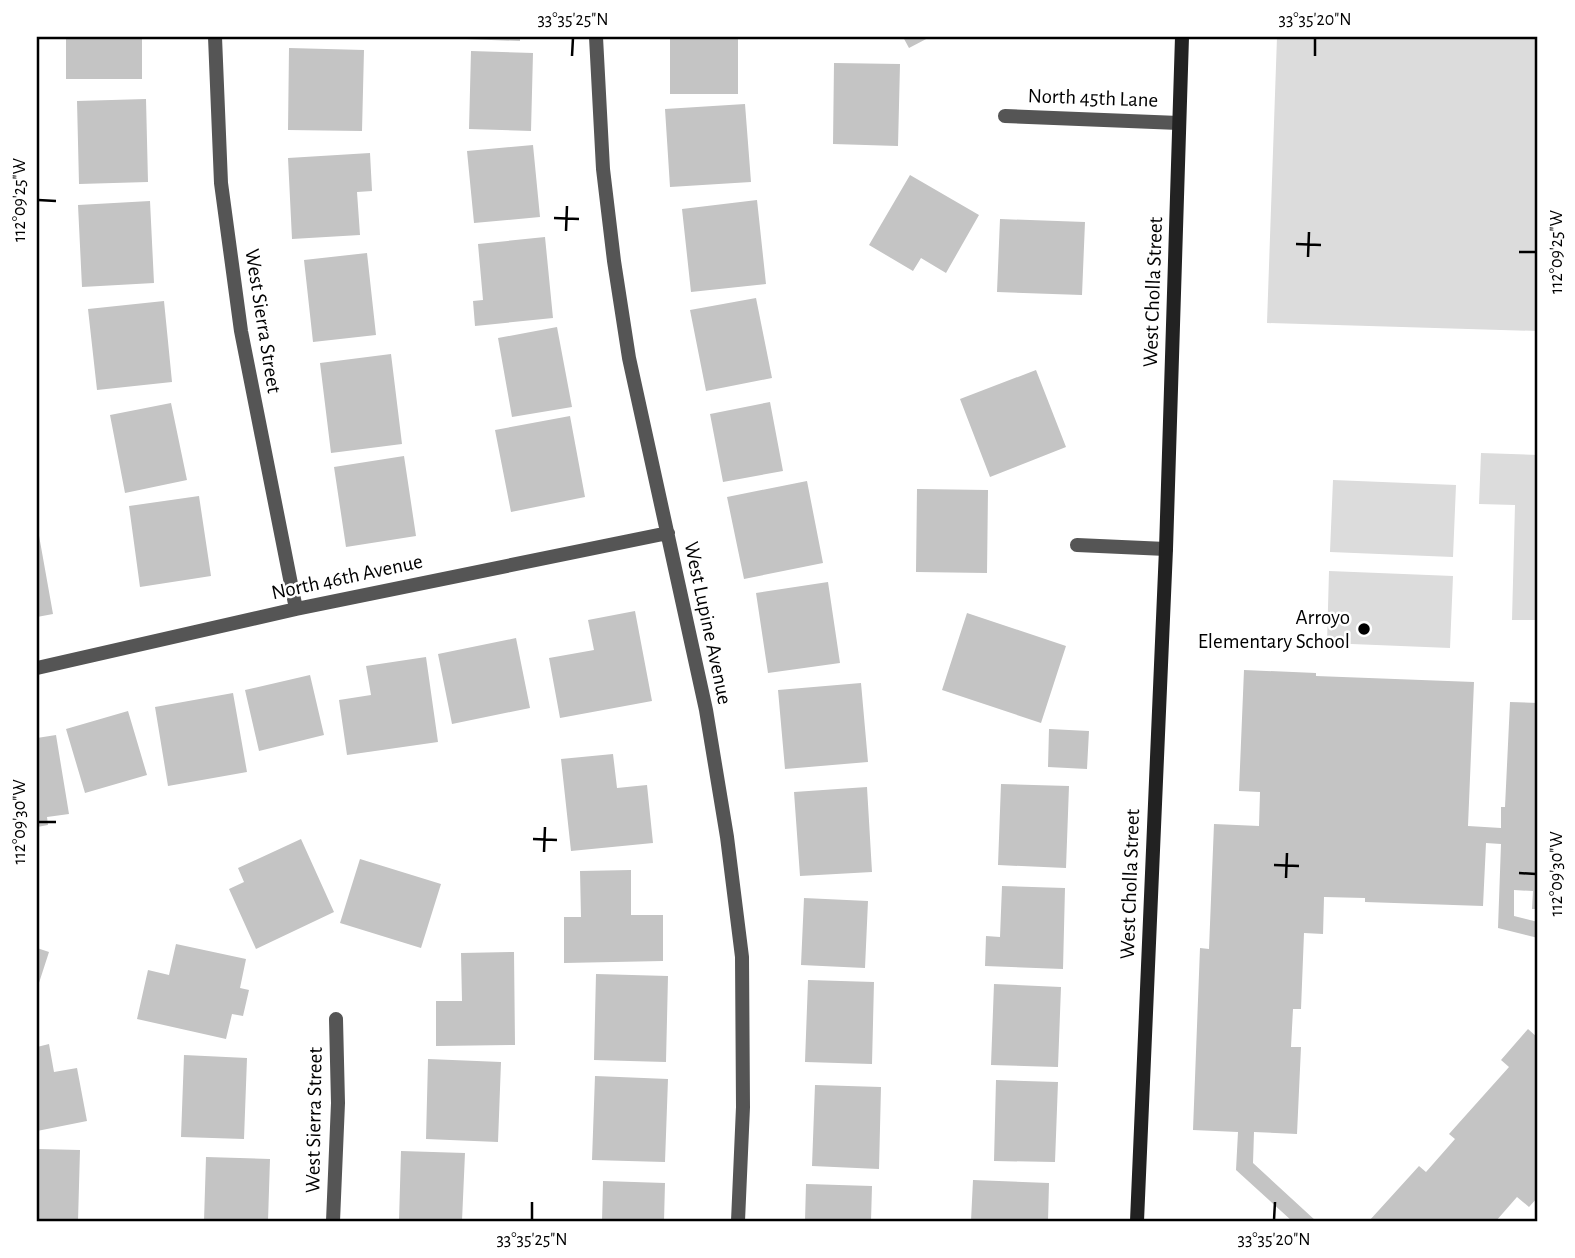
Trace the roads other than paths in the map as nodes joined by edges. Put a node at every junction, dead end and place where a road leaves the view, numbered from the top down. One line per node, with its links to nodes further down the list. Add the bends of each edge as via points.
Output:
1 (215, 37): 9 (street, West Sierra Street, via 220,183 239,317)
2 (596, 37): 6 (street, West Lupine Avenue, via 603,169 614,261 629,358)
3 (1182, 37): 5 (street, West Cholla Street)
4 (1005, 116): 5 (street, North 45th Lane)
5 (1179, 122): 8 (street, West Cholla Street)
6 (668, 533): 9 (street, North 46th Avenue); 13 (street, West Lupine Avenue, via 706,710 742,957)
7 (1077, 545): 8 (street)
8 (1166, 549): 14 (street, West Cholla Street)
9 (296, 609): 10 (street, North 46th Avenue)
10 (37, 668)
11 (336, 1019): 12 (street, West Sierra Street)
12 (333, 1221)
13 (738, 1221)
14 (1137, 1221)

